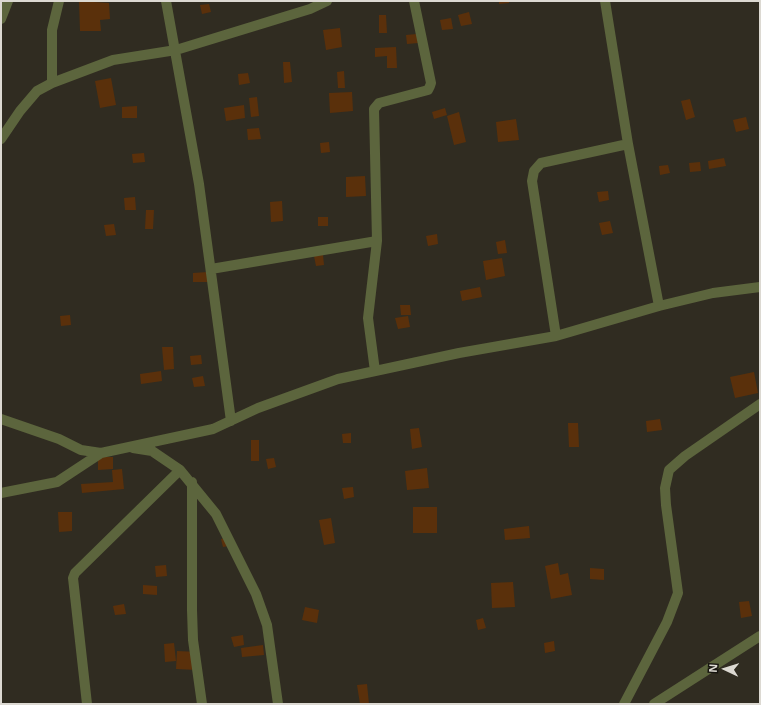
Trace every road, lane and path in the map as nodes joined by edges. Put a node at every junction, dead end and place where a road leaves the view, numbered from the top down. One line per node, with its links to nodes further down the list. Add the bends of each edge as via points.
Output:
1 (8, 1): 8 (street)
2 (59, 1): 10 (street, via 52,30)
3 (166, 1): 9 (street)
4 (327, 1): 7 (street)
5 (414, 1): 13 (street, via 431,82 428,90 379,103 374,109)
6 (605, 1): 12 (street)
7 (309, 5): 9 (street)
8 (1, 19)
9 (176, 50): 10 (street, via 112,60); 14 (street)
10 (52, 83): 11 (street, via 37,91)
11 (1, 139)
12 (628, 144): 16 (street); 17 (street, via 541,163 534,171 532,181)
13 (377, 241): 14 (street); 18 (street, via 368,318)
14 (211, 269): 21 (street)
15 (760, 287): 16 (street, via 713,293)
16 (659, 306): 17 (street)
17 (556, 336): 18 (street, via 503,344)
18 (375, 371): 21 (street, via 338,379)
19 (760, 404): 31 (street, via 669,470 665,488 666,506 678,593 667,622)
20 (1, 419): 23 (street, via 59,439 81,450)
21 (231, 420): 22 (street, via 213,429)
22 (128, 446): 23 (street); 24 (street, via 152,451)
23 (101, 454): 26 (street, via 57,482)
24 (180, 470): 25 (street); 28 (street, via 72,578)
25 (192, 482): 29 (street, via 192,610); 30 (street, via 216,514 256,594 267,625)
26 (1, 493)
27 (760, 636): 32 (street)
28 (87, 704)
29 (202, 704)
30 (278, 704)
31 (624, 704)
32 (654, 704)

